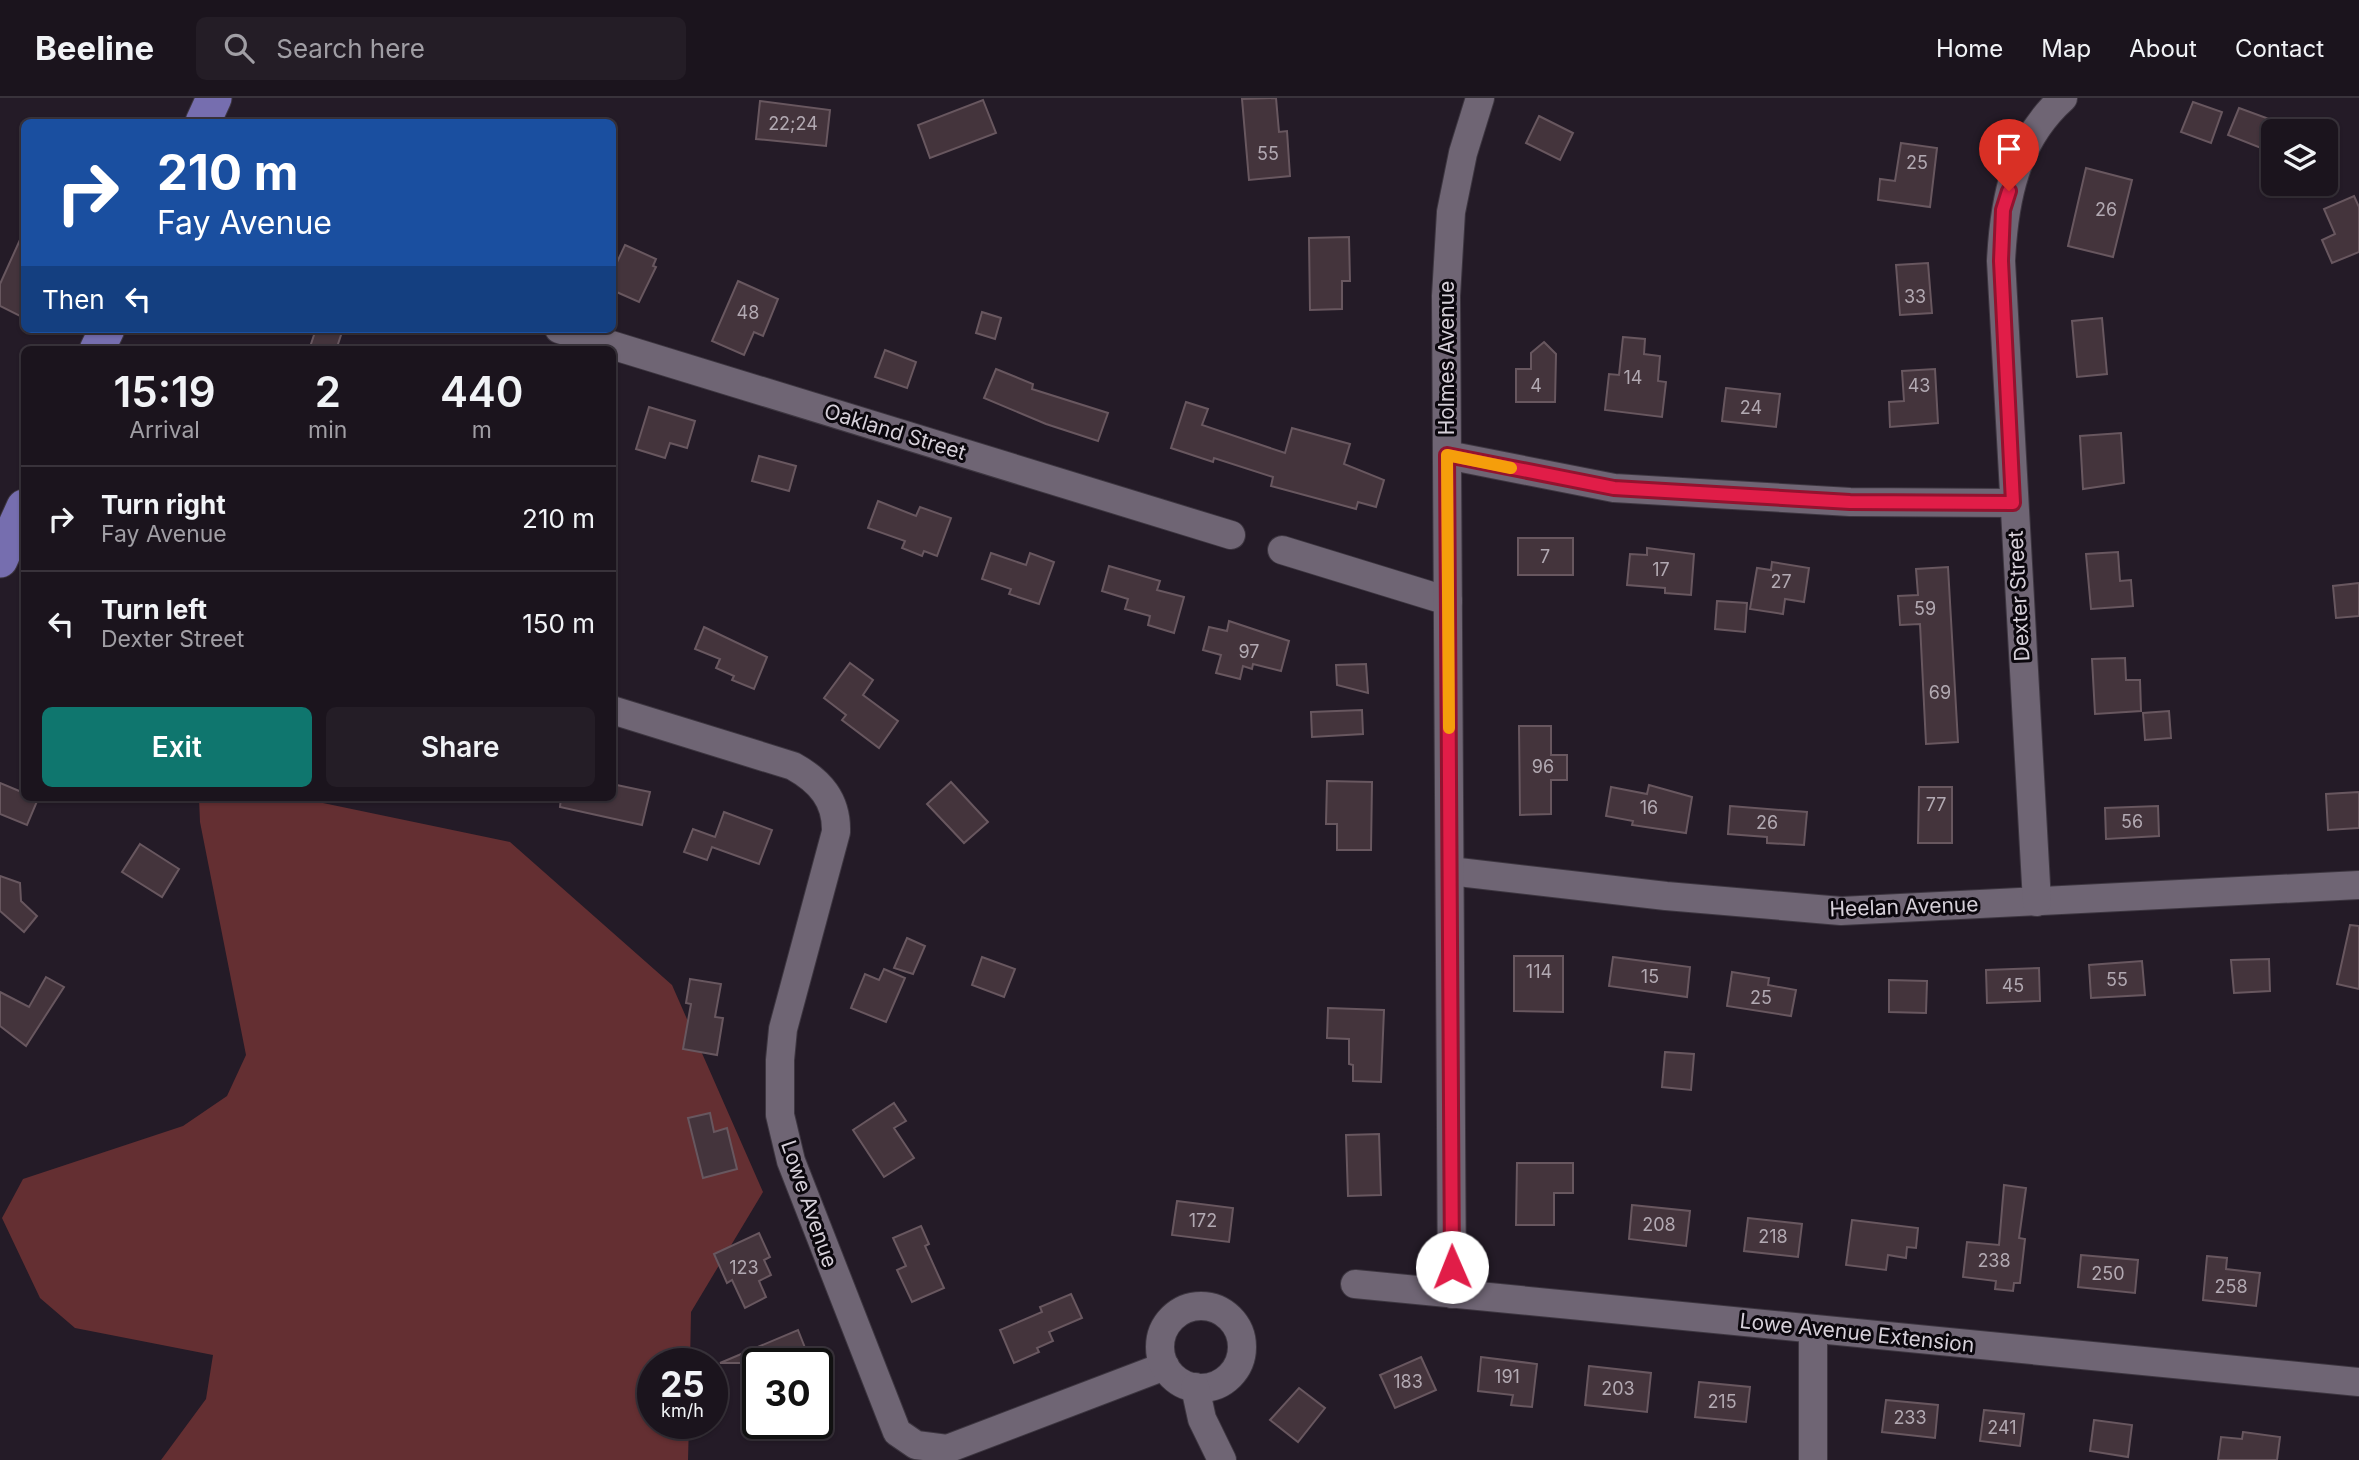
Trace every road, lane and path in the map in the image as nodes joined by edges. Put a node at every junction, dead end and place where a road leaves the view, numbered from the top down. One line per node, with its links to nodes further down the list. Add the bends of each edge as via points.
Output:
1 (214, 98): 4 (main road)
2 (1479, 98): 8 (street, Holmes Avenue, via 1451,212 1446,296)
3 (2063, 98): 9 (street, Dexter Street, via 2047,112 2028,142 2003,210 2002,317)
4 (204, 119)
5 (572, 333): 6 (street, Oakland Street)
6 (614, 346)
7 (616, 346): 11 (street, Oakland Street)
8 (1447, 455): 9 (street, via 1614,488 1850,502); 14 (street, Holmes Avenue)
9 (2013, 503): 18 (street, Dexter Street)
10 (14, 515): 13 (main road)
11 (1231, 535)
12 (1282, 550): 14 (street)
13 (0, 559)
14 (1448, 601): 16 (street, Holmes Avenue)
15 (616, 710): 22 (street, Lowe Avenue, via 793,766 818,783 833,806 836,832 783,1029 780,1115 798,1184 897,1432 916,1446 947,1449)
16 (1450, 871): 18 (street, Heelan Avenue, via 1841,911); 20 (street, Holmes Avenue)
17 (2359, 885): 18 (street, Heelan Avenue)
18 (2037, 902)
19 (1355, 1284): 20 (street, Lowe Avenue Extension)
20 (1452, 1293): 21 (street, Lowe Avenue Extension)
21 (1813, 1329): 23 (street, Lowe Avenue Extension); 26 (street)
22 (1165, 1366): 24 (street, via 1180,1382); 24 (street, via 1160,1343 1174,1316 1203,1306 1225,1313 1239,1332 1239,1362 1218,1384)
23 (2359, 1382)
24 (1195, 1387): 25 (street, via 1202,1419)
25 (1222, 1460)
26 (1813, 1460)

